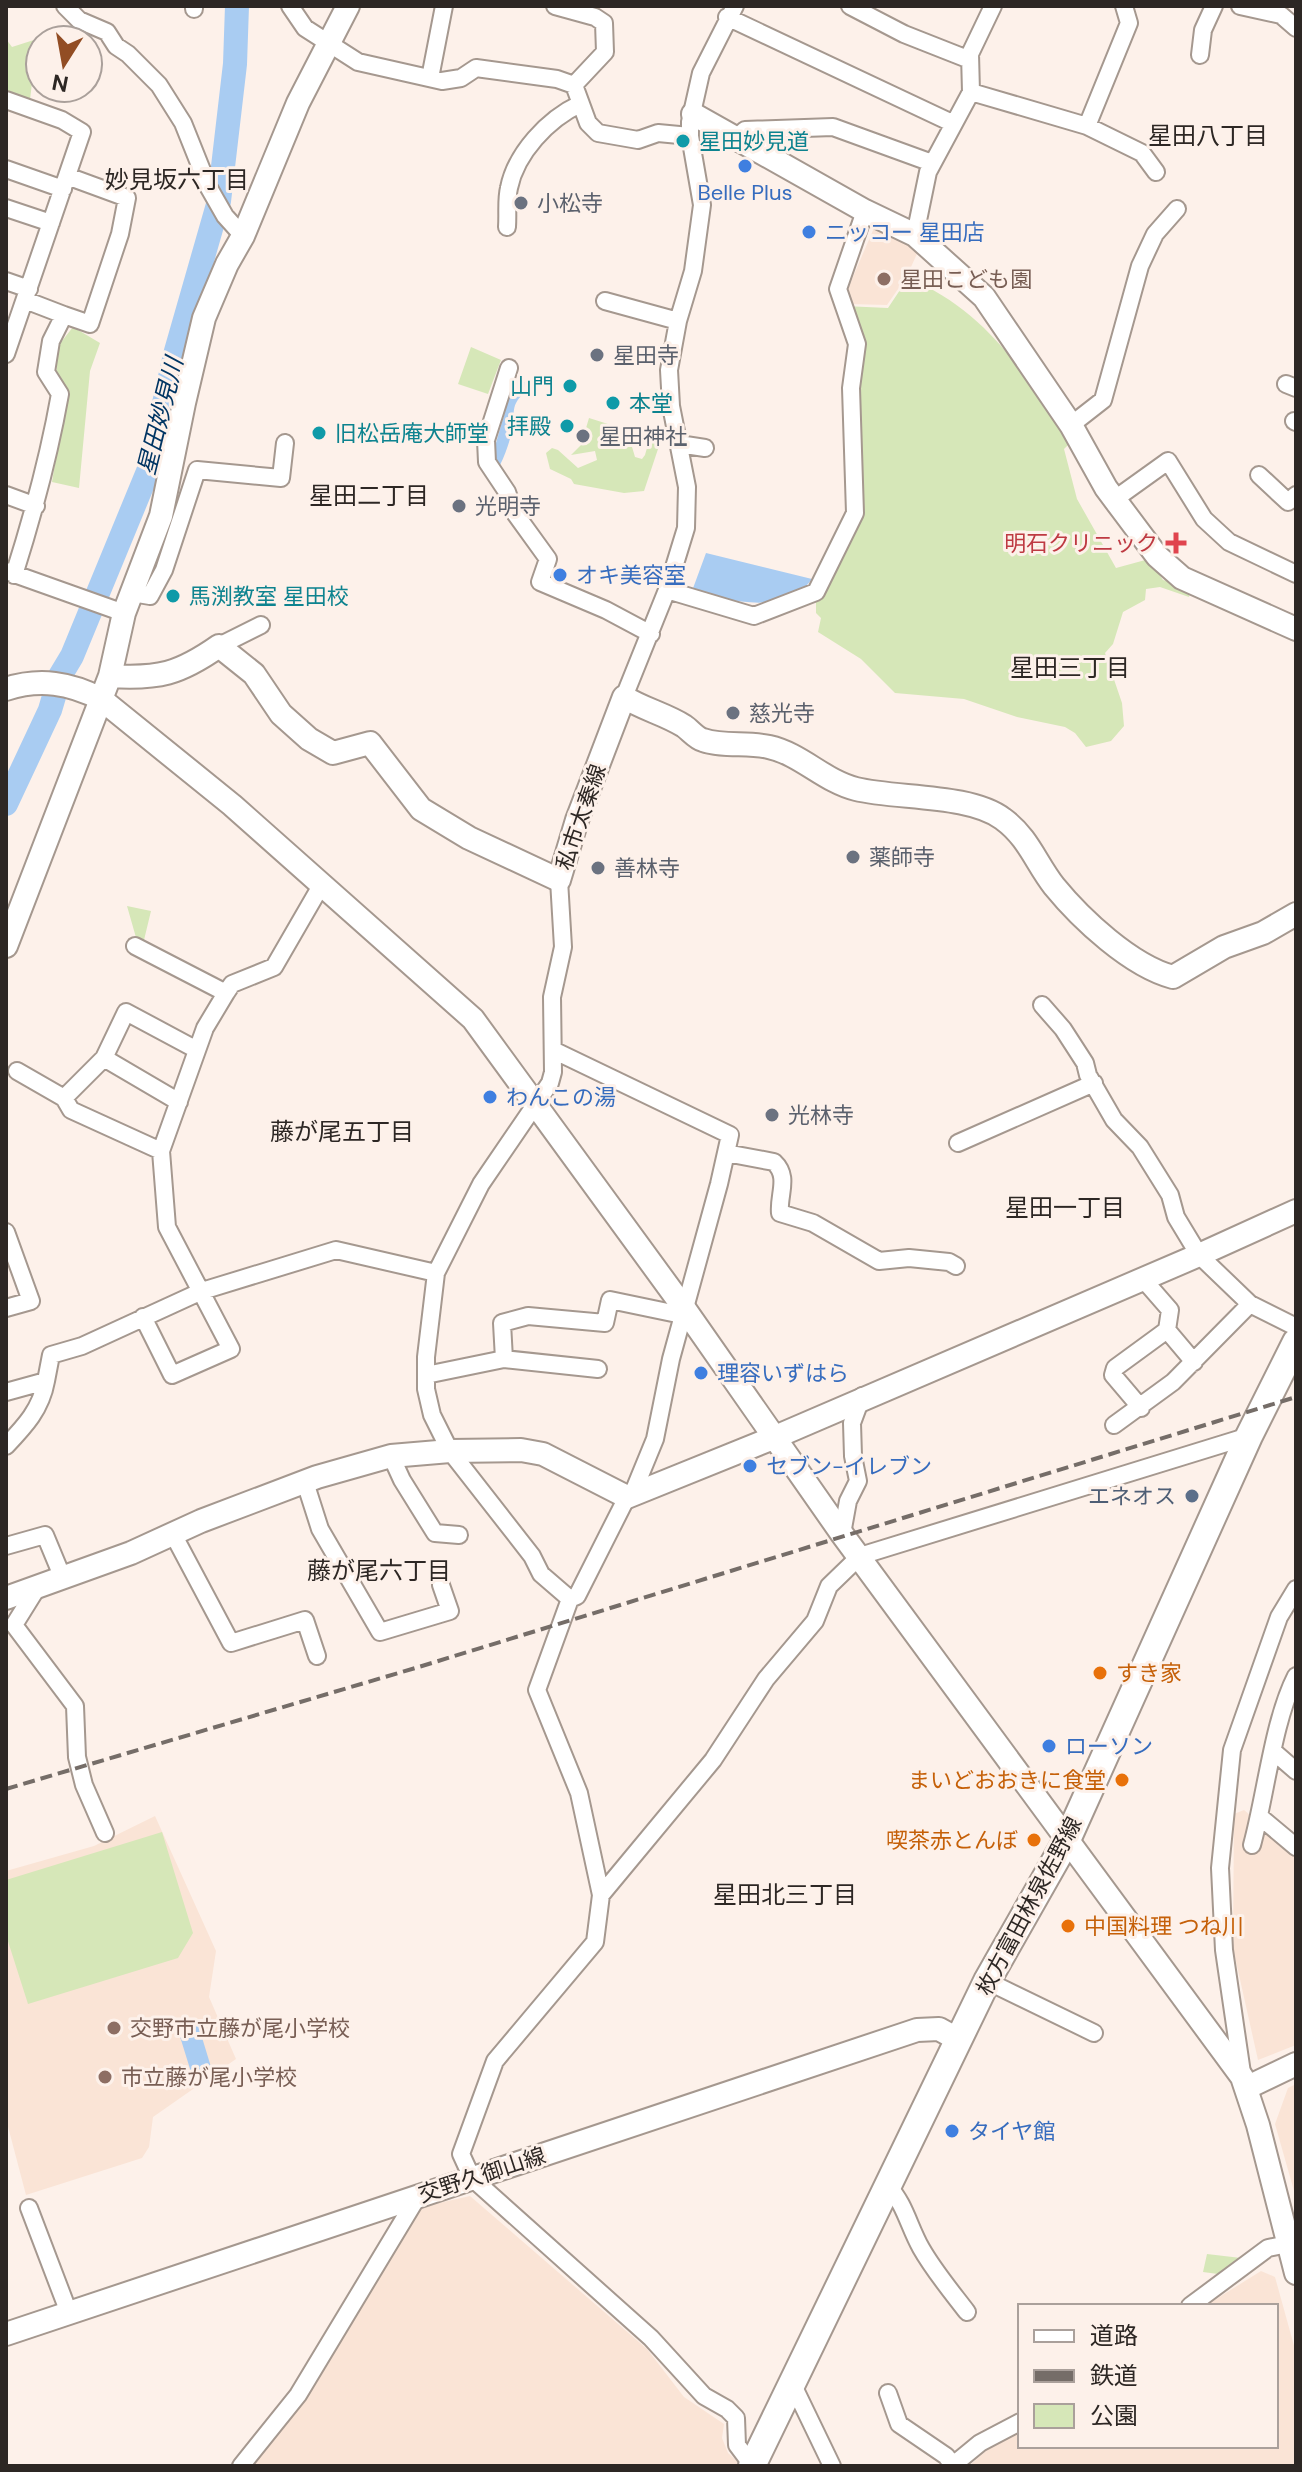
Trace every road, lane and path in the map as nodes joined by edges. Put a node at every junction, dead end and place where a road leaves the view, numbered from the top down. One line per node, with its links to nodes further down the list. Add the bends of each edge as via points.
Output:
1 (65, 6): 36 (street, via 79,20 107,32 159,85 183,123 209,188)
2 (290, 6): 14 (street, via 305,28)
3 (348, 6): 14 (street)
4 (444, 6): 17 (street)
5 (555, 6): 18 (street, via 604,23 605,52)
6 (850, 6): 12 (street)
7 (993, 6): 16 (street)
8 (1124, 6): 24 (street, via 1129,23)
9 (1214, 6): 15 (street)
10 (1240, 6): 13 (street, via 1281,15)
11 (731, 11): 22 (street); 23 (street, via 701,73)
12 (879, 13): 16 (street)
13 (1296, 28)
14 (327, 44): 17 (street, via 358,62); 36 (street)
15 (1200, 55)
16 (970, 60): 19 (street)
17 (430, 78): 18 (street, via 461,78 476,68)
18 (574, 85): 21 (street)
19 (971, 92): 22 (street); 24 (street)
20 (6, 100): 29 (street, via 82,132)
21 (580, 104): 23 (street, via 598,133 638,140); 34 (street, via 523,152 508,189)
22 (952, 123): 26 (street)
23 (691, 125): 25 (street); 41 (street, via 702,205 693,271)
24 (1087, 126): 28 (street, via 1142,153)
25 (736, 138): 26 (street, via 745,130 833,127); 32 (street)
26 (932, 163): 35 (street)
27 (6, 169): 29 (street)
28 (1156, 172)
29 (65, 182): 33 (street); 40 (street, via 127,198 90,324)
30 (6, 208): 33 (street)
31 (1177, 209): 44 (street, via 1155,234 1140,266 1103,400)
32 (865, 211): 35 (street); 55 (street, via 838,289 857,344 851,388 855,513 816,592 754,616)
33 (51, 223): 38 (street)
34 (507, 227)
35 (915, 235): 44 (street, via 984,297)
36 (243, 236): 56 (street, via 204,318 161,516)
37 (6, 281): 38 (street)
38 (27, 295): 40 (street); 42 (street)
39 (606, 298): 41 (street)
40 (64, 315): 52 (street, via 51,341 46,372 60,394)
41 (678, 321): 46 (street, via 669,370)
42 (6, 354)
43 (509, 368): 59 (street, via 486,440 487,462 548,559 540,582)
44 (1071, 425): 51 (street)
45 (285, 443): 56 (street, via 281,478 197,470 164,570 150,596)
46 (679, 444): 47 (street); 55 (street, via 687,487 686,528)
47 (705, 448)
48 (1259, 475): 50 (street, via 1288,502)
49 (6, 495): 52 (street)
50 (1296, 495)
51 (1115, 499): 54 (street, via 1168,461 1204,519 1229,542); 57 (street, via 1157,556 1182,578)
52 (36, 506): 53 (street)
53 (10, 573): 56 (street, via 82,599)
54 (1296, 574)
55 (667, 590): 59 (street)
56 (121, 605): 61 (street)
57 (1294, 622)
58 (261, 625): 60 (street)
59 (651, 634): 63 (street)
60 (219, 646): 61 (street, via 189,667 148,678); 65 (street, 私市太秦線, via 254,674 281,714 309,739 333,753 370,743 421,809)
61 (110, 676): 64 (street)
62 (6, 689): 64 (street, via 23,684 79,687)
63 (624, 697): 65 (street, 私市太秦線); 67 (street, via 685,726 701,740 770,747 853,788 957,801 1002,817 1028,842 1053,885 1077,910 1107,939 1157,973 1173,977)
64 (101, 699): 66 (street); 68 (street)
65 (559, 880): 73 (street, via 563,947 552,997)
66 (322, 884): 70 (street, via 274,967 232,984); 79 (street, via 473,1019)
67 (1296, 914)
68 (6, 946)
69 (135, 946): 70 (street)
70 (226, 993): 72 (street)
71 (1042, 1005): 76 (street, via 1063,1029)
72 (197, 1050): 74 (street, via 126,1012); 78 (street)
73 (553, 1050): 79 (street, via 550,1083); 82 (street, via 730,1135)
74 (104, 1058): 77 (street); 78 (street)
75 (17, 1071): 77 (street)
76 (1094, 1083): 80 (street); 85 (street, via 1114,1120 1140,1147 1170,1195 1176,1217)
77 (64, 1098): 81 (street, via 71,1110)
78 (179, 1102): 81 (street)
79 (536, 1104): 87 (street, via 481,1184); 92 (street)
80 (958, 1143)
81 (161, 1151): 89 (street, via 167,1227)
82 (726, 1153): 86 (street, via 774,1162 780,1168 780,1213 813,1223 879,1261 909,1258); 92 (street)
83 (1296, 1211): 85 (street)
84 (6, 1232): 91 (street, via 31,1301)
85 (1199, 1255): 88 (street); 90 (street)
86 (956, 1266)
87 (436, 1273): 89 (street, via 336,1250); 101 (street)
88 (1143, 1279): 95 (street, via 1170,1310); 104 (street)
89 (202, 1291): 93 (street); 93 (street, via 231,1349 172,1375)
90 (1250, 1304): 94 (street); 99 (street)
91 (6, 1308)
92 (683, 1311): 97 (street, via 610,1300 605,1323 528,1316 502,1323); 108 (street); 113 (street, via 655,1439)
93 (143, 1317): 102 (street, via 51,1355)
94 (1296, 1327)
95 (1167, 1330): 99 (street); 105 (street, via 1115,1368 1113,1375)
96 (1296, 1342): 107 (main road, 枚方富田林泉佐野線)
97 (504, 1359): 100 (street); 101 (street)
98 (932, 1360): 104 (street, via 864,1389)
99 (1194, 1362): 105 (street)
100 (598, 1369)
101 (426, 1375): 110 (street, via 432,1415)
102 (46, 1381): 103 (street); 109 (street, via 32,1417)
103 (6, 1392)
104 (861, 1399): 108 (street); 115 (street, via 852,1423 858,1481)
105 (1141, 1408): 106 (street)
106 (1114, 1425)
107 (1249, 1436): 118 (street); 131 (main road, 枚方富田林泉佐野線)
108 (773, 1438): 113 (street); 115 (street)
109 (6, 1446)
110 (450, 1451): 111 (street); 113 (street, via 543,1454); 124 (street, via 541,1574)
111 (391, 1456): 112 (street); 116 (street, via 435,1533)
112 (305, 1482): 114 (street); 120 (street, via 320,1529 380,1632 450,1611)
113 (630, 1496): 124 (street, via 577,1596)
114 (173, 1534): 119 (street); 125 (street, via 231,1643 305,1620)
115 (842, 1534): 118 (street)
116 (459, 1535)
117 (6, 1546): 119 (street, via 45,1535)
118 (860, 1556): 131 (street); 134 (street, via 829,1586 815,1621 766,1679 713,1760)
119 (62, 1576): 121 (street)
120 (441, 1585)
121 (37, 1588): 123 (street); 130 (street, via 14,1625 75,1706 77,1757)
122 (1296, 1589): 139 (street, via 1279,1617 1232,1750 1220,1868 1224,1950)
123 (6, 1598)
124 (570, 1599): 134 (street, via 537,1690 579,1793)
125 (317, 1656)
126 (1294, 1685): 127 (street)
127 (1273, 1751): 128 (street); 129 (street)
128 (1296, 1771)
129 (1259, 1816): 132 (street); 133 (street)
130 (105, 1833)
131 (1067, 1840): 135 (main road, 枚方富田林泉佐野線); 139 (street)
132 (1252, 1845)
133 (1296, 1847)
134 (601, 1895): 140 (street, via 595,1942 495,2061 461,2154)
135 (987, 1981): 136 (street); 137 (main road, 枚方富田林泉佐野線)
136 (1094, 2033)
137 (959, 2040): 140 (street, 交野久御山線, via 939,2029 917,2030); 141 (main road, 枚方富田林泉佐野線)
138 (1296, 2064): 139 (street)
139 (1244, 2083): 144 (street)
140 (472, 2178): 142 (street, 交野久御山線); 154 (street, via 651,2338 704,2396 736,2418 737,2445)
141 (888, 2186): 147 (street, via 900,2199 922,2249); 150 (main road, 枚方富田林泉佐野線)
142 (418, 2196): 148 (street, 交野久御山線); 153 (street, via 298,2395)
143 (29, 2208): 148 (street)
144 (1292, 2248): 145 (street); 146 (street, via 1268,2248)
145 (1296, 2273)
146 (1193, 2304)
147 (967, 2312)
148 (69, 2313): 149 (street, 交野久御山線)
149 (6, 2334)
150 (792, 2383): 154 (main road, 枚方富田林泉佐野線); 155 (street)
151 (888, 2393): 156 (street, via 899,2424)
152 (1018, 2423): 156 (street, via 980,2443)
153 (241, 2466)
154 (752, 2466)
155 (832, 2466)
156 (953, 2466)

